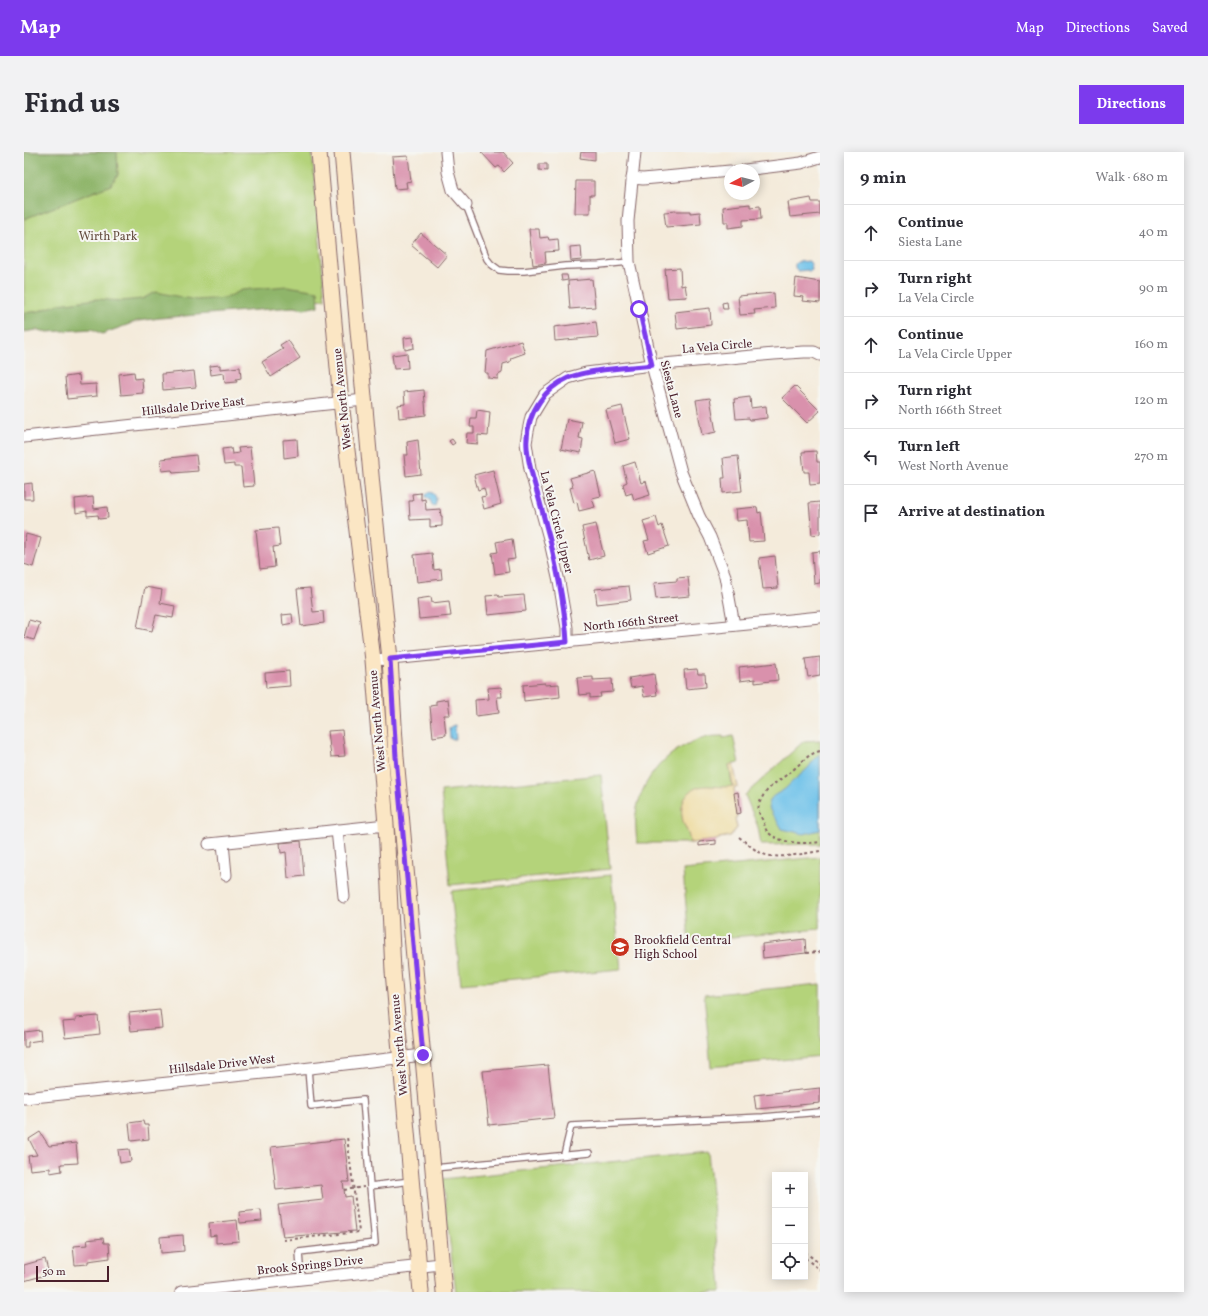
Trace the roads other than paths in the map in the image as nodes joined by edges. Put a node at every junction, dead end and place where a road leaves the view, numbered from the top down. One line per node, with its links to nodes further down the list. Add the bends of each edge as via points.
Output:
1 (319, 152): 14 (main road, West North Avenue)
2 (342, 152): 13 (main road, West North Avenue)
3 (446, 152): 9 (street, via 448,172 454,190)
4 (635, 152): 8 (street, Siesta Lane)
5 (820, 157): 6 (street, via 801,163)
6 (760, 168)
7 (724, 171): 8 (street)
8 (632, 178): 10 (street, Siesta Lane, via 628,221)
9 (466, 205): 10 (lane, via 487,259 499,270 524,271)
10 (629, 262): 12 (street, Siesta Lane)
11 (820, 355): 12 (street, La Vela Circle, via 804,352)
12 (652, 365): 15 (street, La Vela Circle, via 586,373 568,378 545,394); 18 (street, Siesta Lane, via 681,472 724,576)
13 (364, 400): 14 (street, Hillsdale Drive East); 20 (main road, West North Avenue)
14 (341, 402): 16 (street, Hillsdale Drive East); 21 (main road, West North Avenue)
15 (535, 409): 19 (street, La Vela Circle Upper, via 526,443 530,469 558,575)
16 (24, 437)
17 (820, 616): 18 (street, North 166th Street)
18 (734, 625): 19 (street, North 166th Street)
19 (567, 642): 20 (street, North 166th Street)
20 (390, 659): 21 (street, North 166th Street); 28 (main road, West North Avenue, via 396,757)
21 (372, 660): 22 (main road, West North Avenue)
22 (386, 825): 23 (street); 29 (main road, West North Avenue)
23 (337, 830): 24 (street); 27 (street)
24 (223, 843): 25 (street); 26 (street)
25 (209, 844)
26 (226, 875)
27 (344, 897)
28 (423, 1055): 29 (street, Hillsdale Drive West); 35 (main road, West North Avenue)
29 (400, 1057): 30 (street, Hillsdale Drive West); 36 (main road, West North Avenue)
30 (308, 1069): 31 (street, Hillsdale Drive West); 37 (lane, via 311,1106 362,1100)
31 (24, 1098)
32 (820, 1112): 34 (lane, via 571,1126)
33 (590, 1153): 34 (lane)
34 (564, 1155): 35 (lane)
35 (433, 1168): 38 (main road, West North Avenue)
36 (411, 1181): 37 (lane); 39 (main road, West North Avenue)
37 (370, 1186): 40 (lane, via 375,1243 299,1252)
38 (441, 1264): 39 (street, Brook Springs Drive); 43 (main road, West North Avenue)
39 (419, 1266): 40 (street, Brook Springs Drive); 42 (main road, West North Avenue)
40 (301, 1278): 41 (street, Brook Springs Drive)
41 (181, 1292)
42 (421, 1292)
43 (444, 1292)

